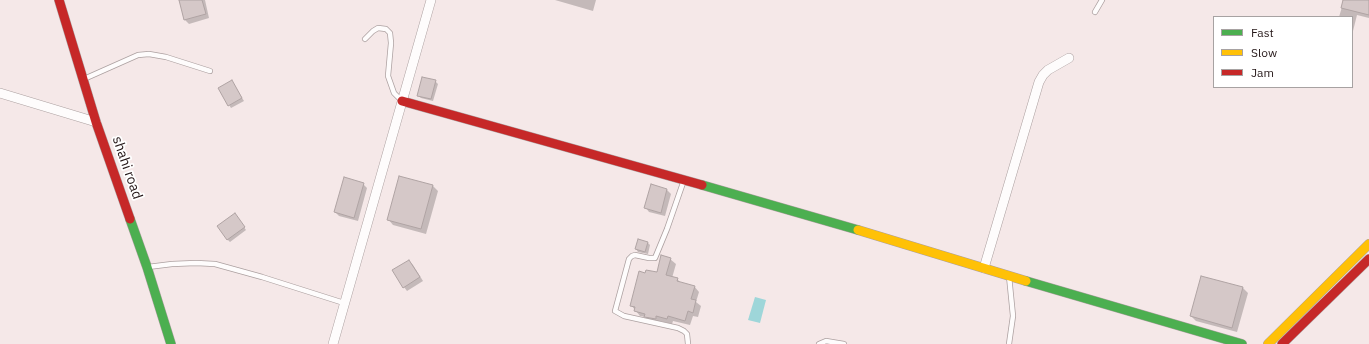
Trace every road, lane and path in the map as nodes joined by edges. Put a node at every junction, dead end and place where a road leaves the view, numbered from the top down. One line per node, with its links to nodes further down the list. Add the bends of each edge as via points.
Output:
1 (59, 0): 8 (street, shahi road)
2 (431, 0): 10 (street)
3 (1102, 0): 4 (lane)
4 (1095, 12)
5 (365, 39): 10 (lane, via 378,28 386,29 390,33 389,80 394,93)
6 (1069, 58): 16 (street, via 1048,70 1039,82)
7 (210, 71): 8 (lane, via 149,54 138,55)
8 (84, 79): 11 (street, shahi road)
9 (0, 93): 11 (street)
10 (402, 101): 12 (street); 18 (street)
11 (96, 122): 15 (street, shahi road)
12 (684, 180): 16 (street); 22 (lane, via 658,254 655,258 635,255 629,259 616,311 624,316 678,328 687,334)
13 (1369, 244): 27 (street)
14 (1369, 259): 19 (street)
15 (147, 267): 18 (lane, via 188,263 216,264); 20 (street, shahi road)
16 (984, 268): 17 (street)
17 (1008, 276): 25 (lane, via 1013,316); 26 (street)
18 (344, 304): 21 (street)
19 (1286, 342)
20 (171, 344)
21 (333, 344)
22 (688, 344)
23 (819, 344): 24 (lane, via 826,341)
24 (844, 344)
25 (1009, 344)
26 (1242, 344)
27 (1268, 344)

